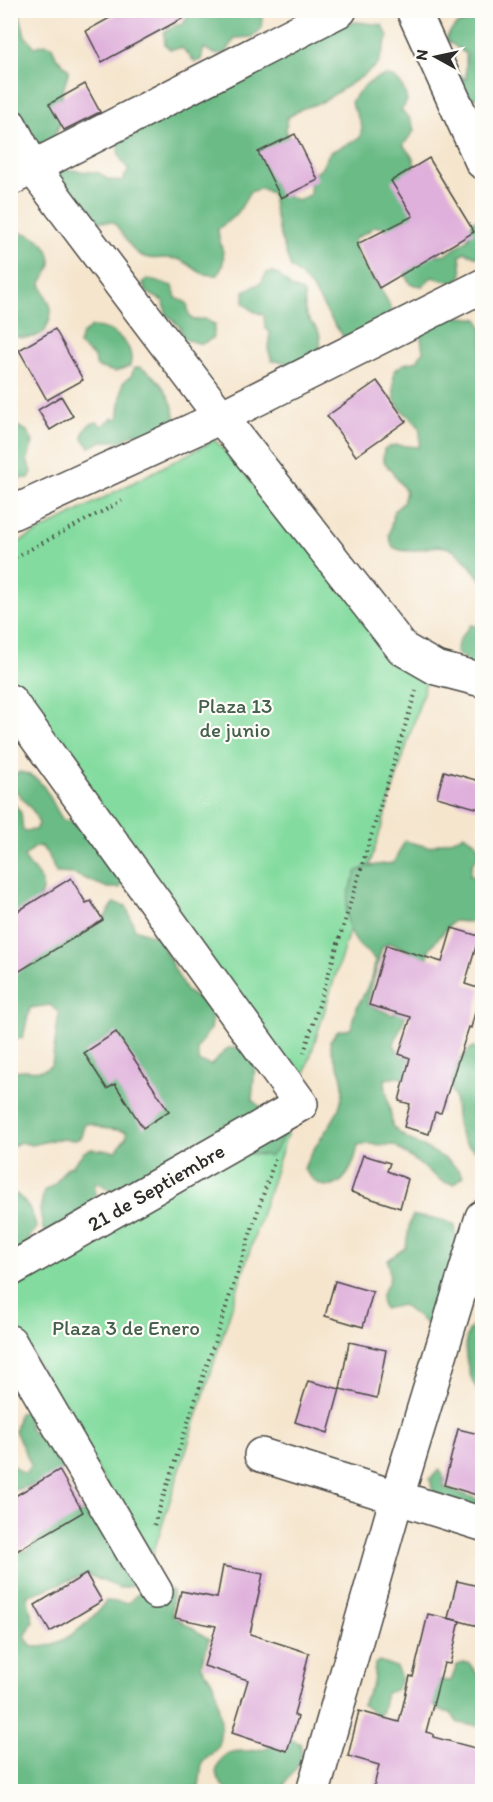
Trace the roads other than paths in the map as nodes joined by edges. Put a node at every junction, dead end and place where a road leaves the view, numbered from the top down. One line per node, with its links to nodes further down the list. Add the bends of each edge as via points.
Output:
1 (340, 10): 5 (street)
2 (413, 10): 4 (street)
3 (10, 125): 5 (street)
4 (483, 162)
5 (22, 174): 7 (street)
6 (483, 286): 7 (street)
7 (221, 417): 8 (street); 9 (street, via 403,649 436,669)
8 (10, 513)
9 (483, 680)
10 (10, 701): 12 (street, 21 de Septiembre, via 301,1104)
11 (483, 1217): 15 (street)
12 (10, 1270)
13 (10, 1342): 17 (street)
14 (261, 1455): 15 (street)
15 (397, 1497): 16 (street); 18 (street)
16 (483, 1524)
17 (156, 1592)
18 (312, 1791)

